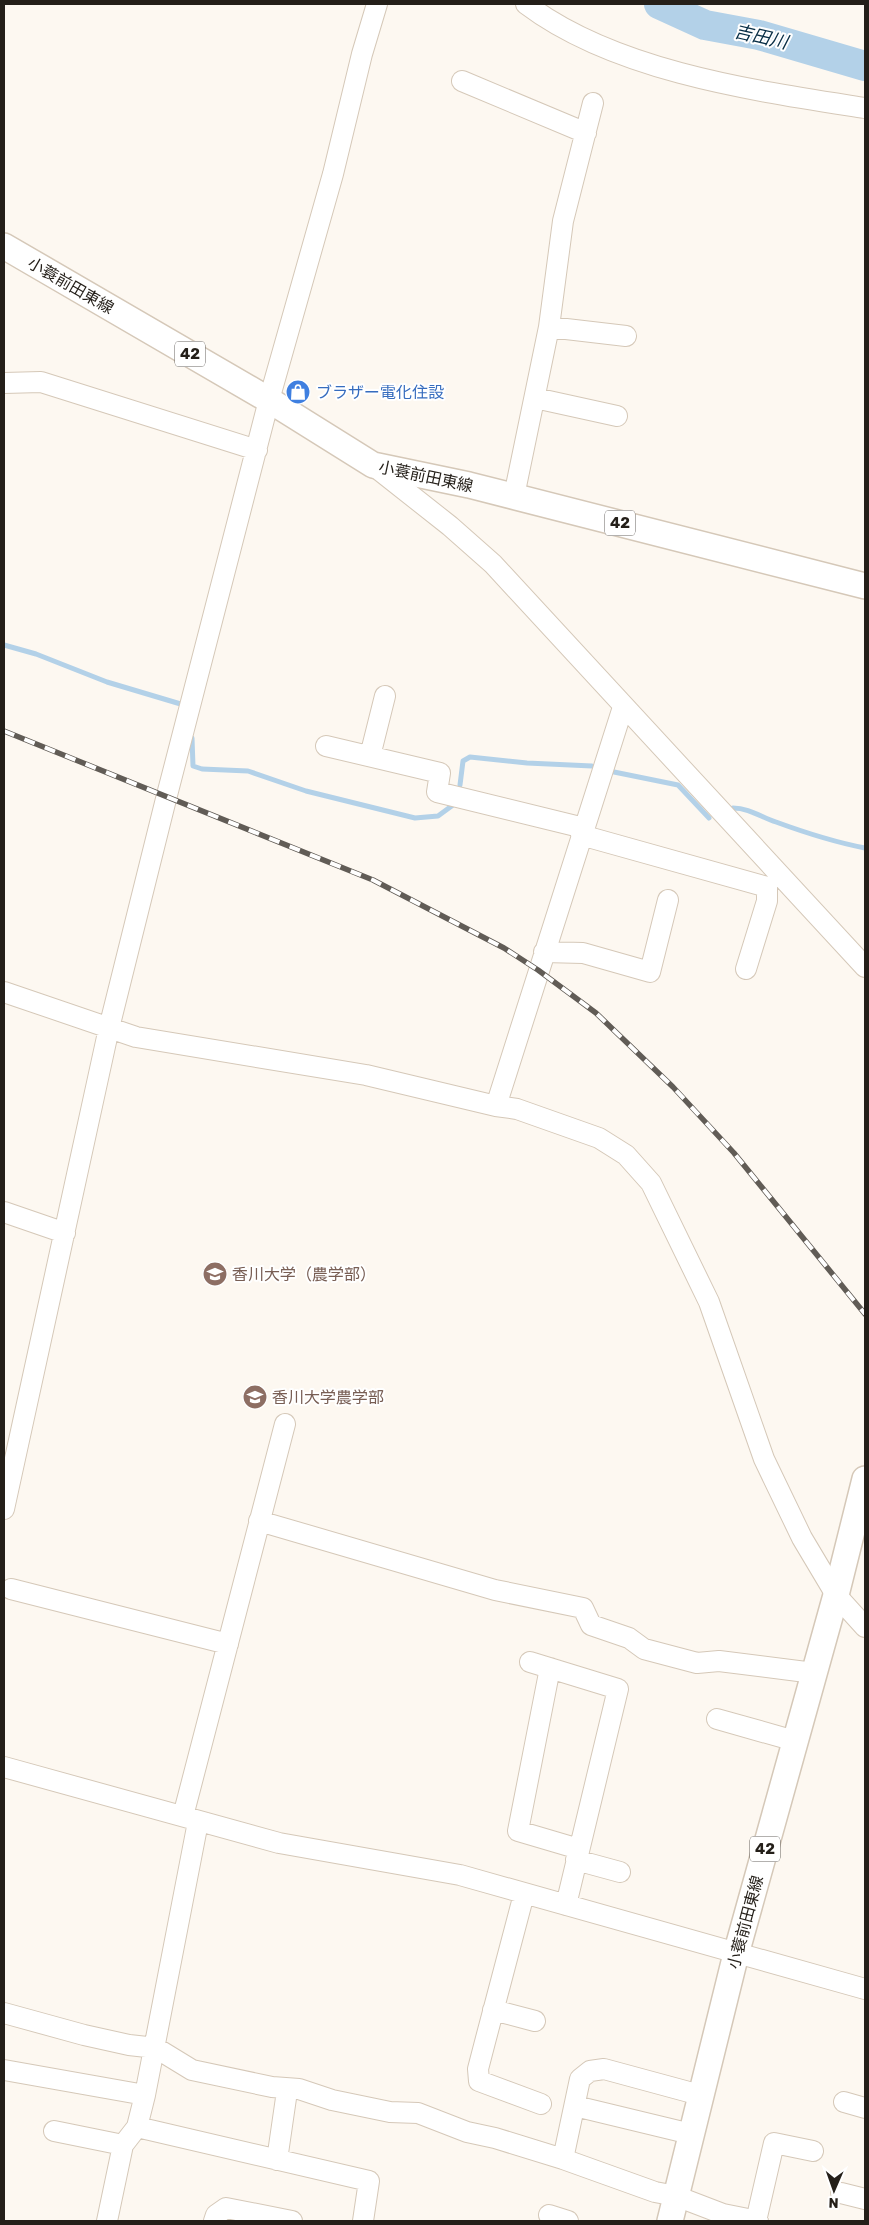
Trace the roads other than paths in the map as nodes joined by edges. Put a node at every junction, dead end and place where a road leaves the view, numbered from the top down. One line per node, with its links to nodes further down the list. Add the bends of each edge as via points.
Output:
1 (377, 4): 12 (street)
2 (526, 4): 5 (street, via 549,21 597,45 643,62 735,85)
3 (462, 81): 6 (street)
4 (593, 103): 6 (street)
5 (865, 108)
6 (586, 133): 8 (street, via 563,221)
7 (4, 246): 12 (main road, 小蓑前田東線 / 42)
8 (549, 327): 9 (street); 11 (street)
9 (626, 336)
10 (4, 383): 14 (street, via 41,382)
11 (535, 398): 13 (street); 16 (street)
12 (269, 400): 14 (street); 15 (main road, 小蓑前田東線 / 42)
13 (617, 416)
14 (256, 450): 29 (street)
15 (373, 465): 16 (main road, 小蓑前田東線 / 42); 19 (street, via 493,564)
16 (514, 496): 17 (main road, 小蓑前田東線 / 42)
17 (865, 586)
18 (385, 696): 21 (street)
19 (623, 707): 22 (street); 23 (street)
20 (326, 746): 21 (street)
21 (370, 756): 22 (street, via 440,773 436,792)
22 (583, 831): 23 (street); 25 (street)
23 (773, 881): 26 (street); 27 (street)
24 (668, 900): 25 (street, via 650,972 583,953)
25 (544, 952): 30 (street)
26 (865, 967)
27 (746, 969)
28 (4, 992): 29 (street)
29 (109, 1028): 30 (street, via 136,1037 394,1080); 32 (street)
30 (496, 1106): 39 (street, via 517,1108 599,1138 626,1155 651,1183 709,1302 764,1459 802,1538)
31 (4, 1212): 32 (street)
32 (65, 1233): 35 (street)
33 (285, 1424): 36 (street)
34 (865, 1479): 37 (main road, 小蓑前田東線 / 42)
35 (4, 1504)
36 (260, 1521): 41 (street); 44 (street, via 496,1590 582,1608 590,1625 629,1638 644,1648 697,1663 719,1661)
37 (859, 1535): 39 (main road, 小蓑前田東線 / 42)
38 (11, 1589): 41 (street)
39 (836, 1595): 40 (street); 44 (main road, 小蓑前田東線 / 42)
40 (865, 1627)
41 (228, 1644): 48 (street)
42 (530, 1662): 43 (street)
43 (550, 1668): 49 (street, via 518,1831); 49 (street, via 618,1689)
44 (814, 1673): 46 (main road, 小蓑前田東線 / 42)
45 (717, 1719): 46 (street)
46 (795, 1741): 53 (main road, 小蓑前田東線 / 42)
47 (4, 1767): 48 (street)
48 (191, 1819): 51 (street, via 279,1843 460,1875); 58 (street)
49 (578, 1855): 50 (street); 52 (street)
50 (620, 1872)
51 (524, 1894): 52 (street); 55 (street)
52 (566, 1905): 53 (street)
53 (736, 1954): 54 (street); 60 (main road, 小蓑前田東線 / 42)
54 (865, 1989)
55 (493, 2010): 57 (street); 64 (street, via 478,2069 479,2081)
56 (4, 2013): 58 (street, via 84,2035)
57 (535, 2021)
58 (156, 2048): 61 (street); 73 (street, via 192,2070 272,2087 300,2089 332,2100 390,2112 418,2113 467,2132)
59 (4, 2070): 61 (street)
60 (700, 2095): 65 (street, via 604,2069 590,2071 580,2079); 69 (main road, 小蓑前田東線 / 42)
61 (145, 2096): 67 (street)
62 (286, 2098): 72 (street)
63 (844, 2102): 66 (street)
64 (541, 2104)
65 (575, 2106): 69 (street); 73 (street)
66 (865, 2108)
67 (137, 2127): 70 (street); 72 (street)
68 (54, 2131): 70 (street)
69 (691, 2134): 75 (main road, 小蓑前田東線 / 42)
70 (123, 2145): 77 (street)
71 (813, 2151): 82 (street, via 774,2143)
72 (277, 2160): 80 (street, via 369,2181)
73 (563, 2160): 75 (street, via 655,2192)
74 (841, 2193): 76 (street)
75 (676, 2196): 81 (main road, 小蓑前田東線 / 42); 82 (street, via 723,2214)
76 (865, 2199)
77 (107, 2221)
78 (214, 2221): 79 (street, via 216,2215 226,2208)
79 (292, 2221)
80 (363, 2221)
81 (670, 2221)
82 (757, 2221)

